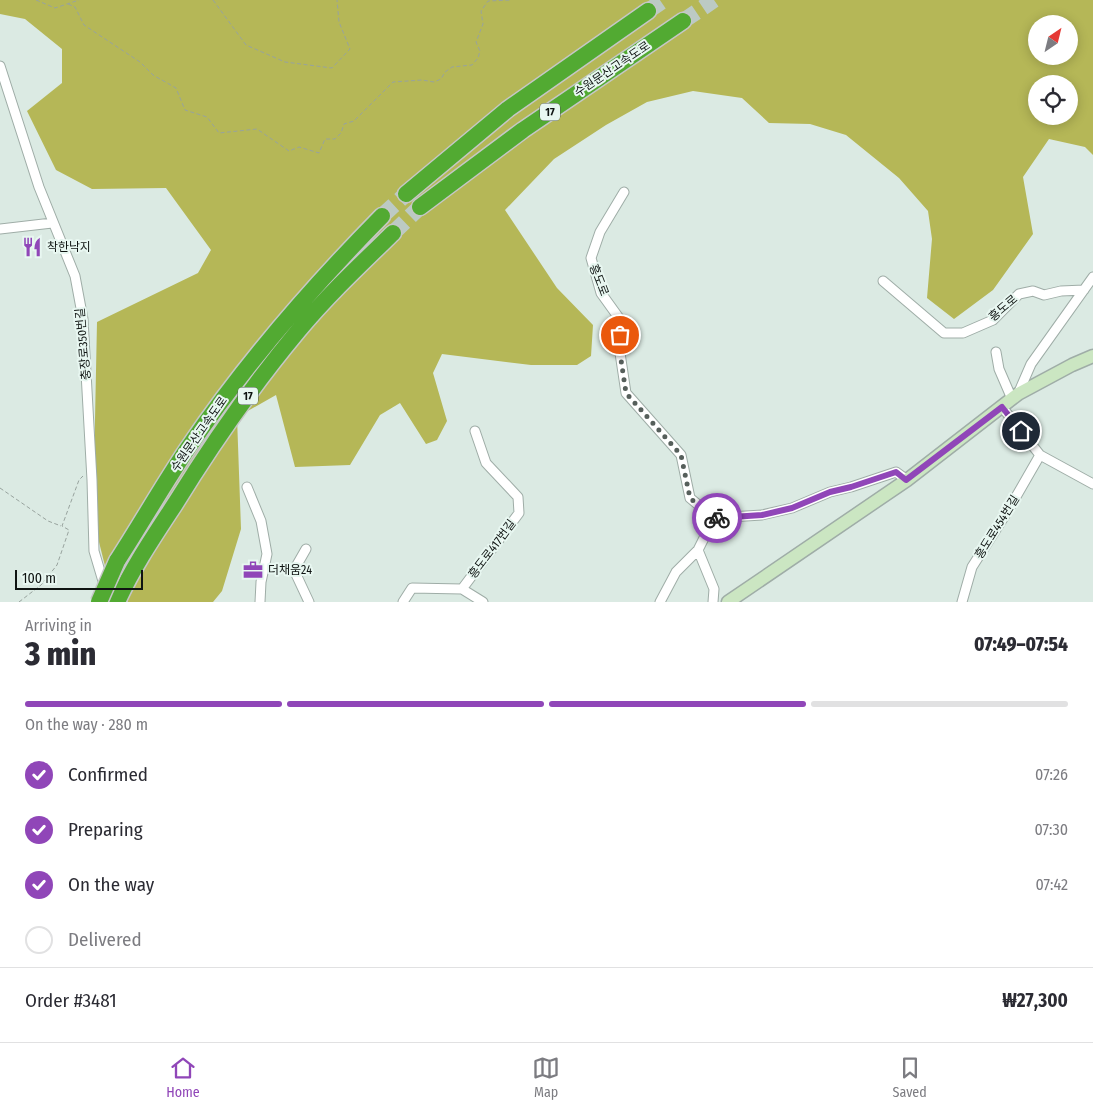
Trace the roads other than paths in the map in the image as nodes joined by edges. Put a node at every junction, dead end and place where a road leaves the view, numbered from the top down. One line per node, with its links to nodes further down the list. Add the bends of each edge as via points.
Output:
1 (648, 10): 5 (highway, 17, via 508,109)
2 (683, 21): 6 (highway, 수원문산고속도로 / 17, via 523,130)
3 (0, 66): 8 (street, 충장로350번길)
4 (624, 192): 22 (street, 흥도로, via 600,232 591,258 602,293 619,318 626,393 681,455 690,498)
5 (406, 194)
6 (420, 207)
7 (382, 216): 26 (highway, 수원문산고속도로 / 17, bridge, via 285,320 235,383 187,449 117,561)
8 (52, 223): 9 (street); 27 (street, 충장로350번길, via 75,276 83,319 94,552)
9 (0, 230)
10 (393, 233): 28 (highway, 수원문산고속도로 / 17, via 298,330 253,388 201,462 128,578)
11 (1093, 277): 13 (street)
12 (883, 281): 13 (street, 흥도로, via 944,333 963,333 993,320 1019,294 1033,291 1044,295)
13 (1084, 290): 16 (street, via 1031,364)
14 (996, 352): 16 (street)
15 (1093, 356): 16 (street)
16 (1011, 400): 18 (street); 19 (street)
17 (475, 431): 25 (street, 흥도로417번길, via 486,463 518,497 519,513)
18 (1040, 454): 20 (street); 36 (street, 흥도로454번길, via 972,568)
19 (906, 480): 22 (street, via 896,472 830,492 792,508 762,515); 35 (street)
20 (1093, 484)
21 (247, 487): 29 (street, via 261,521 267,554)
22 (714, 518): 24 (street)
23 (306, 549): 30 (street, via 294,570)
24 (698, 550): 33 (street, via 676,572); 34 (street, via 714,589)
25 (462, 589): 31 (street, 흥도로417번길, via 412,588); 32 (street, 흥도로417번길)
26 (99, 602)
27 (109, 602)
28 (117, 602)
29 (260, 602)
30 (309, 602)
31 (403, 602)
32 (483, 602)
33 (660, 602)
34 (713, 602)
35 (728, 602)
36 (962, 602)

